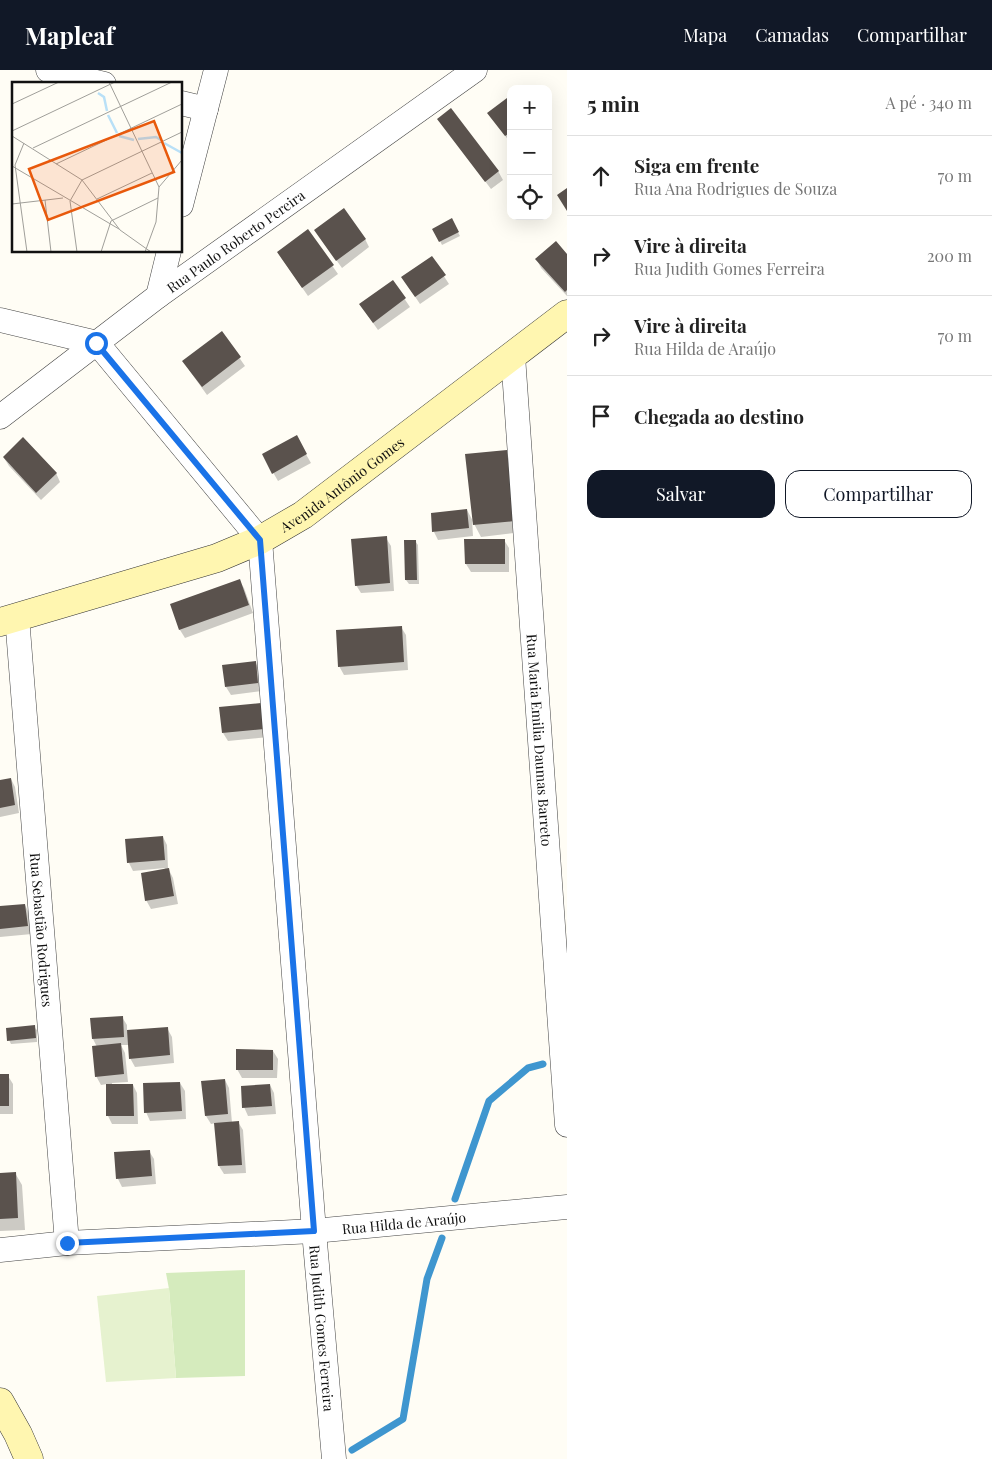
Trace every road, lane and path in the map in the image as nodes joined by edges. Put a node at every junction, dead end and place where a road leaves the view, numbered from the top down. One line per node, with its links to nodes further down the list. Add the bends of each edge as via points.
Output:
1 (48, 70): 4 (street)
2 (216, 70): 6 (street)
3 (475, 70): 9 (street, Rua Paulo Roberto Pereira)
4 (96, 82)
5 (182, 103): 6 (street)
6 (206, 109): 7 (street)
7 (182, 201)
8 (169, 252): 9 (street)
9 (158, 296): 12 (street, Rua Paulo Roberto Pereira)
10 (567, 314): 13 (street, Avenida Antônio Gomes)
11 (0, 320): 12 (street)
12 (96, 343): 14 (street, Rua Paulo Roberto Pereira); 15 (street)
13 (513, 356): 15 (street, Avenida Antônio Gomes, via 303,515); 17 (street, Rua Maria Emilia Daumas Barreto)
14 (0, 418)
15 (260, 540): 16 (street, Avenida Antônio Gomes, via 217,558); 19 (street, Rua Judith Gomes Ferreira)
16 (9, 620): 20 (street, Rua Sebastião Rodrigues)
17 (567, 1125)
18 (567, 1207): 19 (street, Rua Hilda de Araújo)
19 (314, 1231): 20 (street, Rua Hilda de Araújo); 24 (street, Rua Judith Gomes Ferreira)
20 (67, 1243): 21 (street, Rua Hilda de Araújo)
21 (0, 1250)
22 (0, 1402): 23 (street)
23 (29, 1459)
24 (334, 1459)

